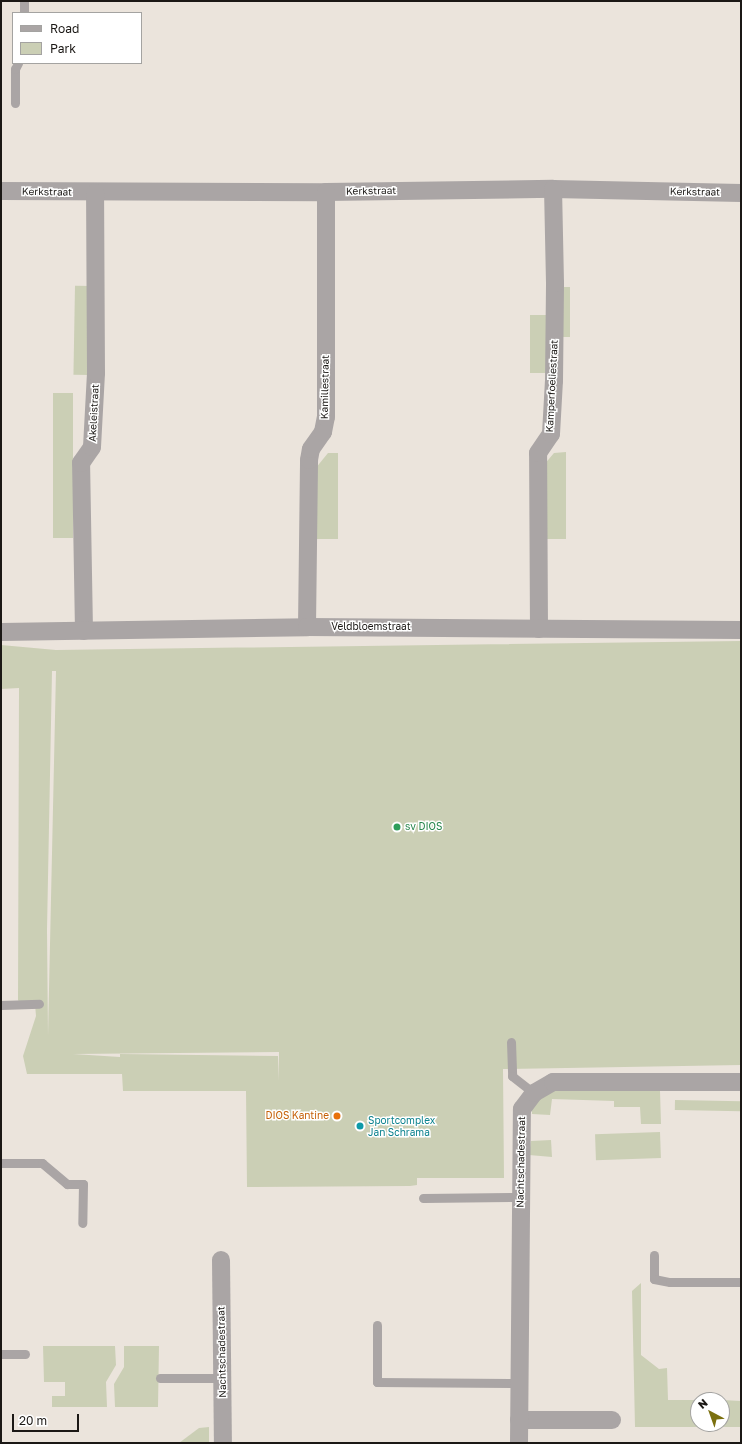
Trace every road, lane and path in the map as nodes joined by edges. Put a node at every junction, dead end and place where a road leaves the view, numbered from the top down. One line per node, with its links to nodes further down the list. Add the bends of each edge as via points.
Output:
1 (24, 1): 2 (lane)
2 (24, 12)
3 (18, 64): 4 (lane, via 15,69)
4 (15, 103)
5 (552, 189): 7 (street, Kerkstraat); 8 (street, Kerkstraat); 11 (street, Kamperfoeliestraat, via 555,283 554,381 551,434 538,452)
6 (1, 192): 9 (street, Kerkstraat)
7 (326, 192): 9 (street, Kerkstraat); 10 (street, Kamillestraat, via 326,417 323,432 312,449 309,460)
8 (741, 192)
9 (95, 193): 13 (street, Akeleistraat, via 96,373 92,447 82,463)
10 (307, 627): 11 (street, Veldbloemstraat); 13 (street, Veldbloemstraat)
11 (539, 629): 12 (street, Veldbloemstraat)
12 (741, 630)
13 (84, 631): 14 (street, Veldbloemstraat)
14 (1, 632)
15 (40, 1004): 16 (lane)
16 (1, 1005)
17 (511, 1042): 19 (lane, via 512,1076)
18 (741, 1082): 19 (street, Nachtschadestraat, via 553,1082)
19 (534, 1093): 21 (street, Nachtschadestraat, via 522,1109)
20 (1, 1163): 23 (lane, via 42,1163 67,1184 83,1184)
21 (520, 1197): 22 (lane); 32 (street, Nachtschadestraat)
22 (423, 1198)
23 (82, 1223)
24 (654, 1255): 26 (lane, via 654,1279 670,1282)
25 (221, 1260): 31 (street, Nachtschadestraat)
26 (741, 1282)
27 (377, 1326): 32 (lane, via 377,1382)
28 (1, 1354): 29 (lane)
29 (26, 1354)
30 (160, 1378): 31 (lane)
31 (223, 1378): 35 (street, Nachtschadestraat)
32 (519, 1383): 33 (street, Nachtschadestraat)
33 (519, 1420): 34 (street); 36 (street, Nachtschadestraat)
34 (612, 1420)
35 (223, 1443)
36 (519, 1443)

